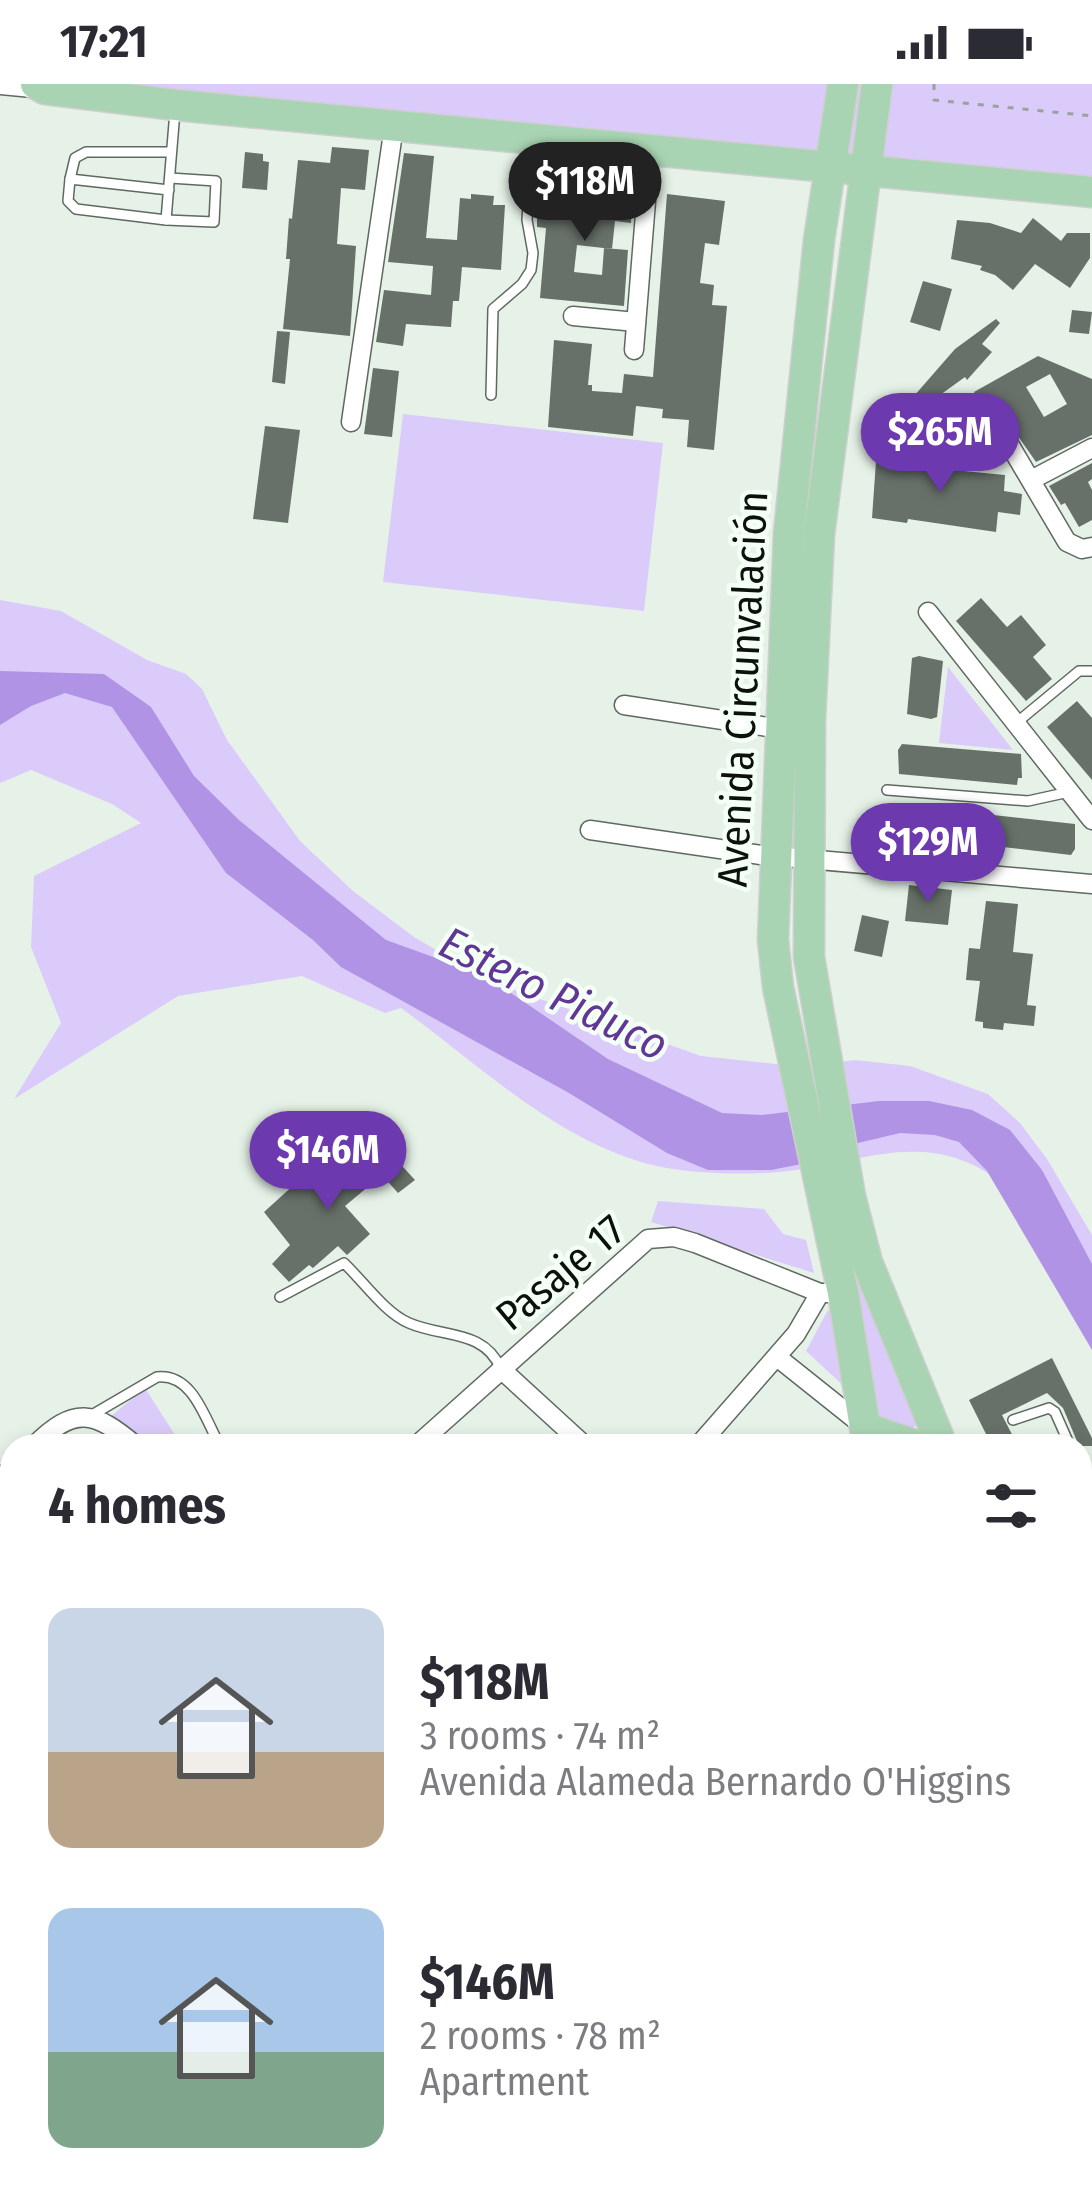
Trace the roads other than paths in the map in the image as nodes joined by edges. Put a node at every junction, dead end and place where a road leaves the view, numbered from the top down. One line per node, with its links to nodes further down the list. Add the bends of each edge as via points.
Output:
1 (843, 84): 11 (main road, Avenida Circunvalación)
2 (877, 84): 12 (main road, Avenida Circunvalación)
3 (0, 85): 4 (street)
4 (41, 87): 5 (main road)
5 (104, 91): 6 (main road)
6 (176, 105): 7 (main road); 9 (lane)
7 (394, 126): 8 (main road); 22 (street)
8 (532, 140): 10 (main road); 21 (lane, via 532,270 493,309)
9 (171, 152): 13 (lane); 14 (lane, via 86,152 75,158)
10 (650, 152): 11 (main road); 19 (street)
11 (831, 167): 12 (main road); 31 (main road, Avenida Circunvalación, via 788,533)
12 (864, 170): 16 (main road); 37 (main road, Avenida Circunvalación, via 819,535)
13 (170, 178): 15 (lane); 17 (lane, via 216,182 214,222)
14 (70, 179): 15 (lane); 17 (lane, via 68,201 76,209)
15 (169, 190): 17 (lane)
16 (1092, 192)
17 (166, 220)
18 (572, 316): 19 (street)
19 (636, 322): 20 (street)
20 (634, 350)
21 (490, 395)
22 (351, 422)
23 (1005, 437): 25 (street)
24 (1092, 448): 25 (street)
25 (1031, 480): 26 (street, via 1067,542)
26 (1092, 547)
27 (928, 612): 30 (street)
28 (1092, 671): 30 (lane, via 1078,670)
29 (624, 705): 31 (street)
30 (1015, 724): 33 (street)
31 (781, 729): 36 (main road, Avenida Circunvalación)
32 (887, 790): 33 (lane, via 1028,802)
33 (1069, 792): 34 (street)
34 (1092, 820)
35 (590, 830): 36 (street)
36 (777, 856): 37 (street); 39 (main road, Avenida Circunvalación, via 778,988)
37 (809, 857): 38 (street); 39 (main road, Avenida Circunvalación, via 809,958)
38 (1092, 884)
39 (836, 1198): 40 (main road, Avenida Circunvalación); 54 (main road)
40 (832, 1293): 42 (street); 43 (street, Pasaje 17, via 695,1243 648,1239); 53 (main road, Avenida Circunvalación)
41 (280, 1297): 43 (lane, via 344,1263 404,1320 481,1344)
42 (777, 1357): 51 (street); 52 (street)
43 (501, 1369): 49 (street, Pasaje 17); 50 (street)
44 (87, 1418): 46 (street); 47 (street); 48 (lane, via 167,1376 185,1383)
45 (1013, 1420): 55 (lane, via 1049,1408)
46 (47, 1434)
47 (122, 1434)
48 (213, 1434)
49 (429, 1434)
50 (572, 1434)
51 (709, 1434)
52 (864, 1434)
53 (866, 1434)
54 (937, 1434)
55 (1065, 1434)

